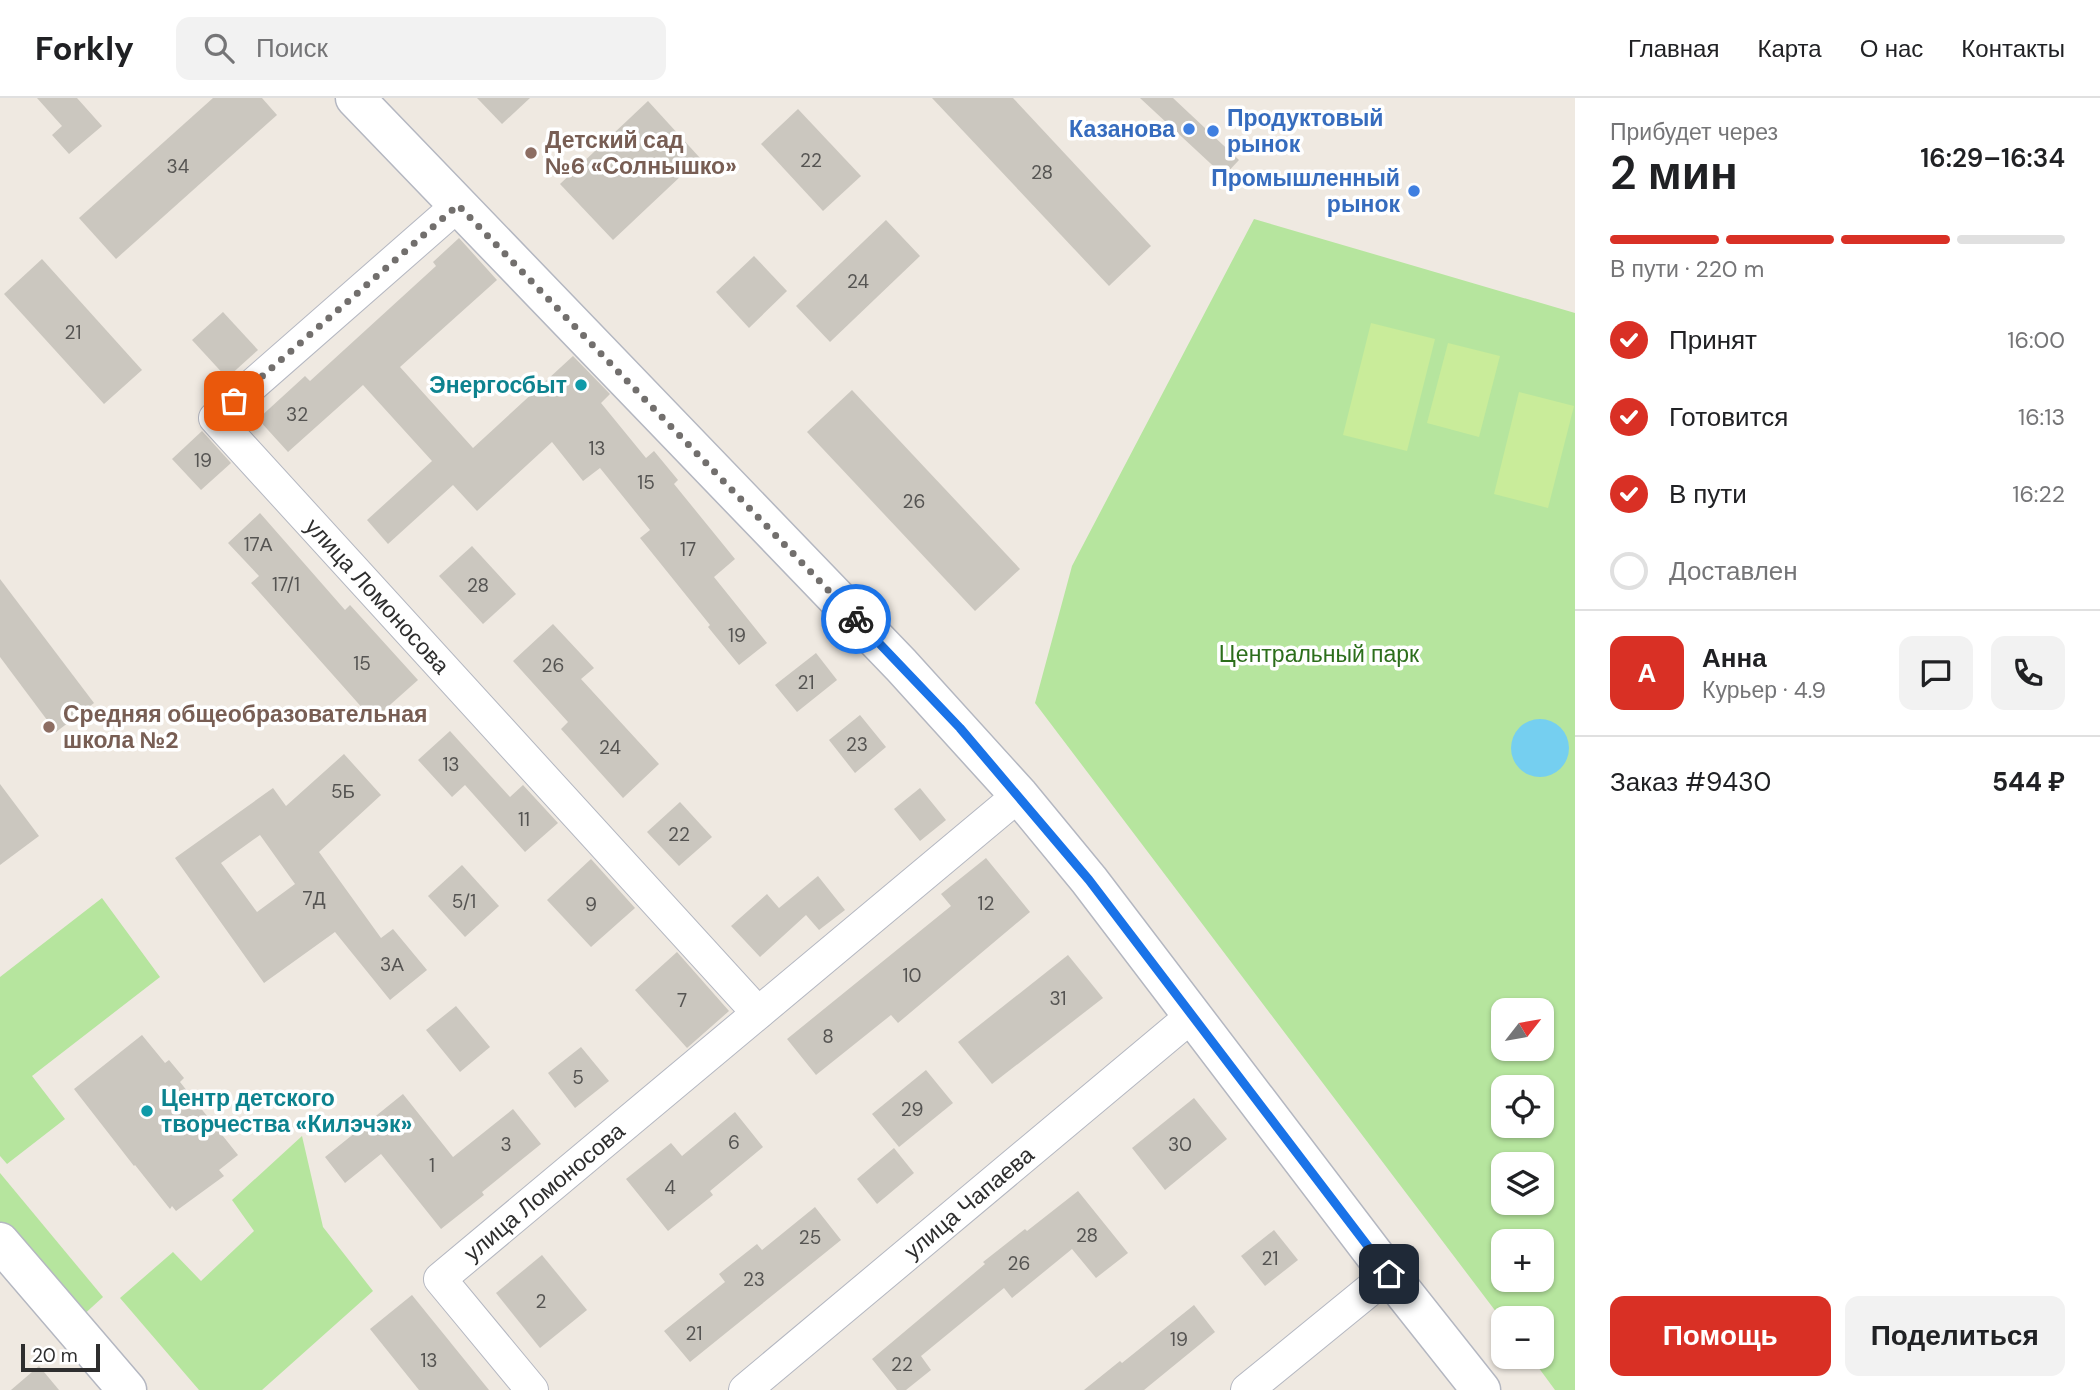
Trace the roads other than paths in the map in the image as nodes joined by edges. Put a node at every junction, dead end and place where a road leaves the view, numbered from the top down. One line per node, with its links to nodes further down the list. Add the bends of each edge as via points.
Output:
1 (355, 98): 2 (street)
2 (458, 205): 3 (street, via 901,665); 4 (street, улица Ломоносова, via 215,418)
3 (1019, 795): 4 (street, улица Ломоносова); 5 (street)
4 (758, 1013): 9 (street, улица Ломоносова, via 440,1279)
5 (1193, 1015): 7 (street); 10 (street, улица Чапаева)
6 (0, 1242): 8 (street)
7 (1389, 1274): 11 (street); 12 (street)
8 (127, 1390)
9 (532, 1390)
10 (745, 1390)
11 (1247, 1390)
12 (1481, 1390)

